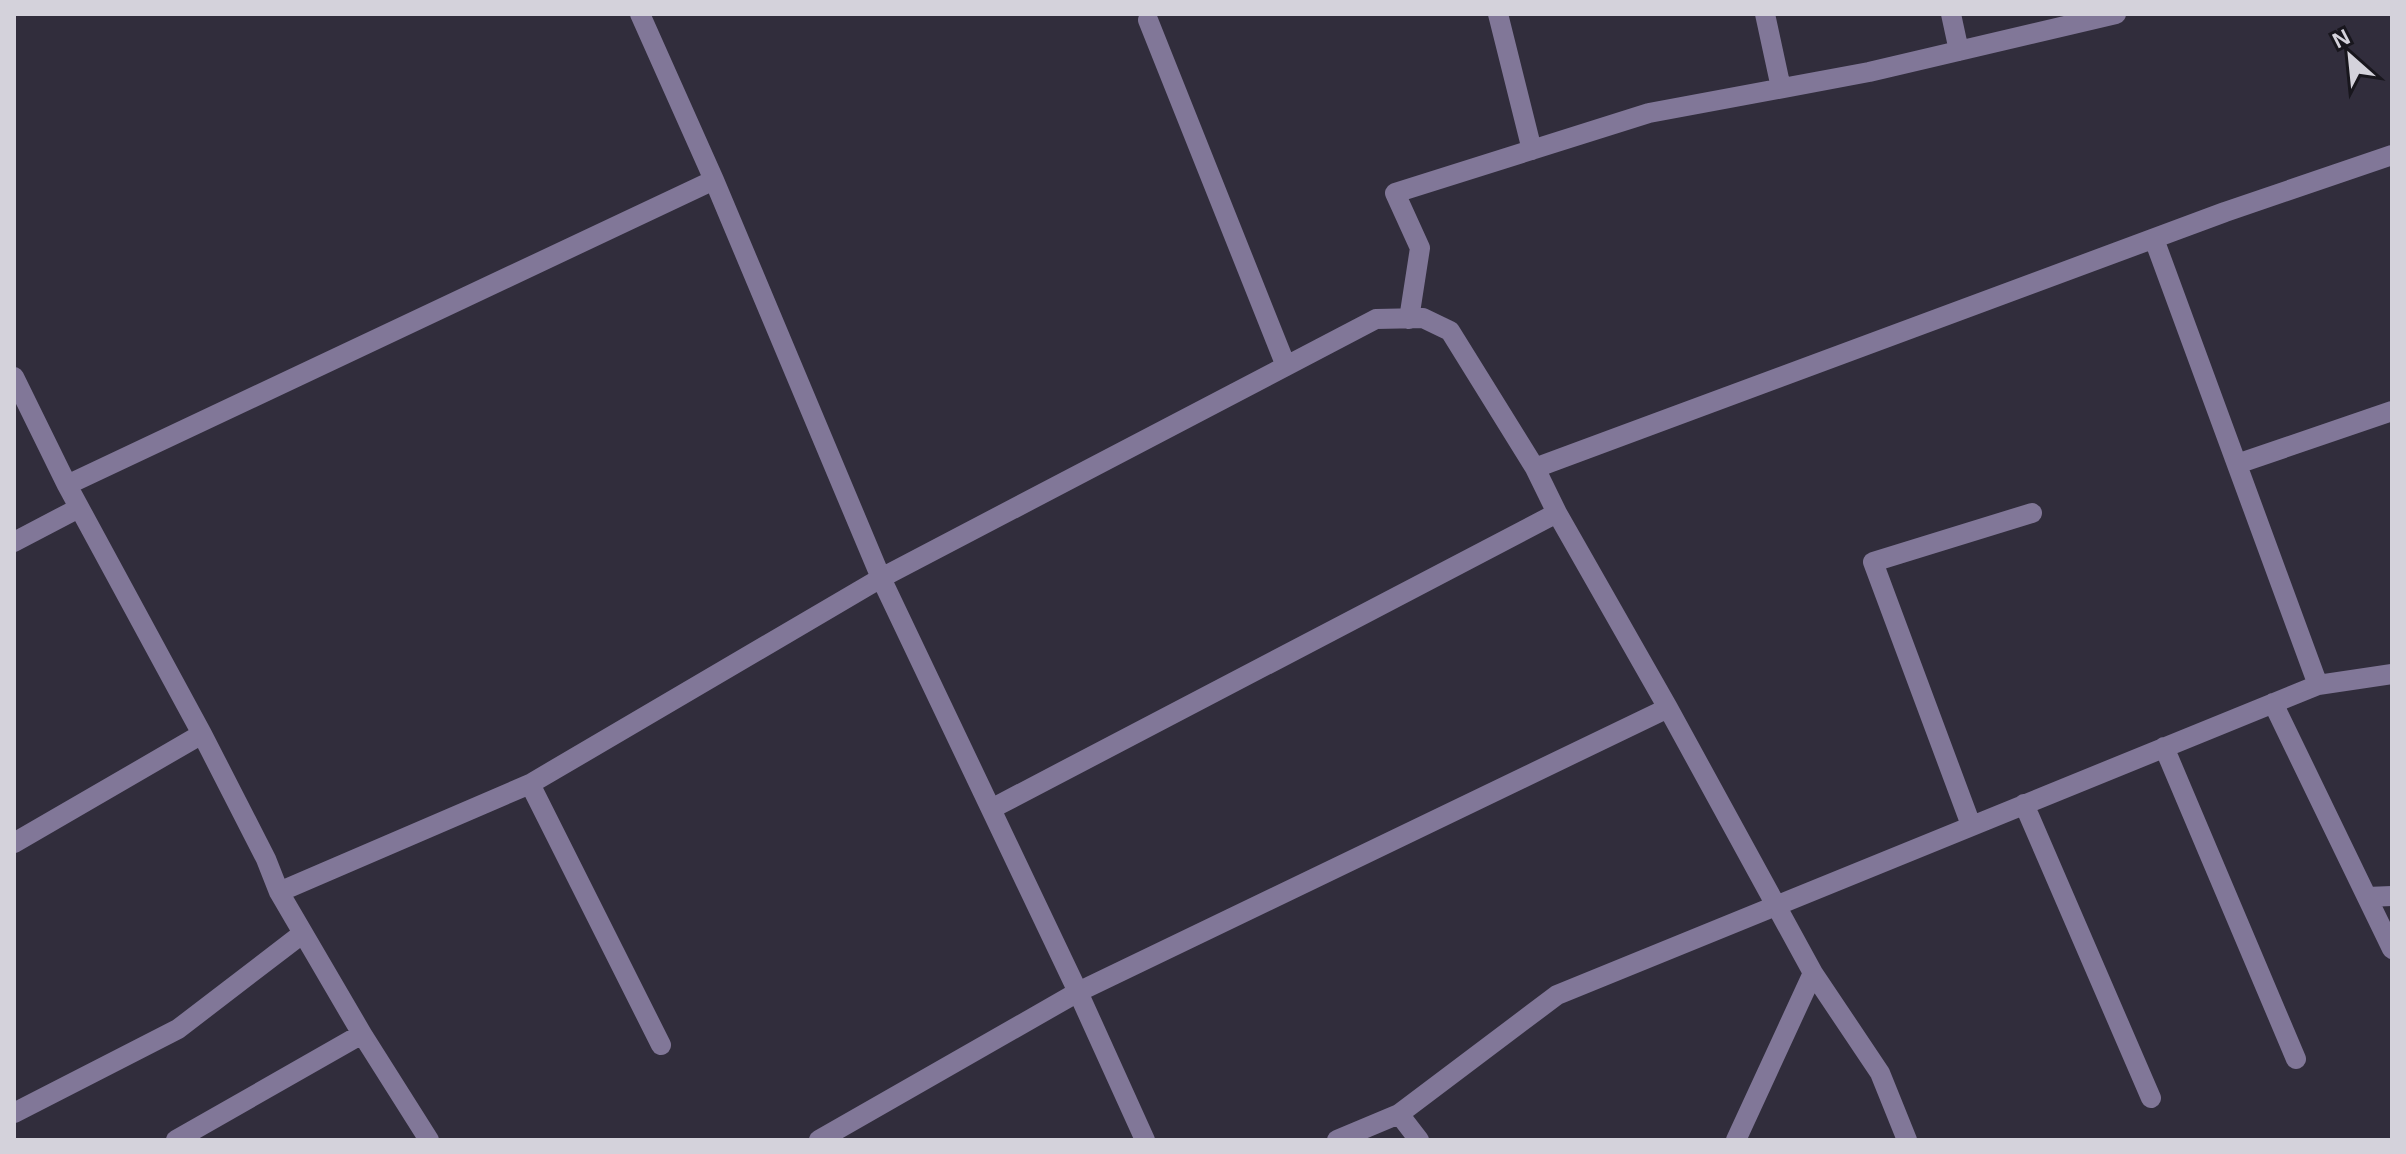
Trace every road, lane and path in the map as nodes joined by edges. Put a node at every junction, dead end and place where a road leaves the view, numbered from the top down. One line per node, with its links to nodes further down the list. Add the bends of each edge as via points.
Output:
1 (640, 14): 11 (street)
2 (1498, 14): 9 (street)
3 (1765, 14): 8 (street)
4 (1951, 14): 7 (street)
5 (2116, 14): 7 (street)
6 (1148, 20): 14 (street)
7 (1959, 51): 8 (street)
8 (1781, 88): 9 (street, via 1649,113)
9 (1532, 150): 13 (street, via 1395,193 1420,248)
10 (2392, 155): 12 (street)
11 (714, 180): 19 (street); 24 (street)
12 (2154, 239): 17 (street); 18 (street)
13 (1409, 319): 14 (street, via 1376,319); 18 (street, via 1423,318 1450,331)
14 (1286, 366): 24 (street)
15 (14, 377): 19 (street)
16 (2392, 411): 17 (street)
17 (2237, 464): 26 (street)
18 (1535, 468): 21 (street)
19 (67, 485): 20 (street)
20 (79, 508): 23 (street); 29 (street)
21 (1557, 513): 28 (street); 33 (street)
22 (2032, 513): 34 (street, via 1873,562)
23 (14, 542)
24 (881, 578): 31 (street); 33 (street)
25 (2392, 674): 26 (street)
26 (2318, 685): 27 (street)
27 (2273, 703): 30 (street); 38 (street)
28 (1668, 708): 39 (street); 43 (street)
29 (202, 734): 35 (street); 36 (street)
30 (2164, 747): 32 (street); 46 (street)
31 (530, 784): 36 (street); 45 (street)
32 (2024, 804): 34 (street); 47 (street)
33 (991, 809): 43 (street)
34 (1971, 825): 39 (street)
35 (14, 843)
36 (279, 892): 40 (street)
37 (2392, 896): 38 (street)
38 (2367, 897): 41 (street)
39 (1776, 904): 42 (street); 49 (street, via 1557,995)
40 (302, 934): 44 (street); 48 (street, via 178,1029)
41 (2392, 949)
42 (1813, 973): 57 (street); 58 (street, via 1880,1073)
43 (1078, 992): 50 (street); 54 (street)
44 (362, 1034): 51 (street); 52 (street)
45 (661, 1045)
46 (2296, 1059)
47 (2151, 1098)
48 (14, 1113)
49 (1399, 1114): 55 (street); 56 (street)
50 (854, 1132): 53 (street)
51 (176, 1140)
52 (429, 1140)
53 (819, 1140)
54 (1145, 1140)
55 (1337, 1140)
56 (1419, 1140)
57 (1736, 1140)
58 (1907, 1140)

